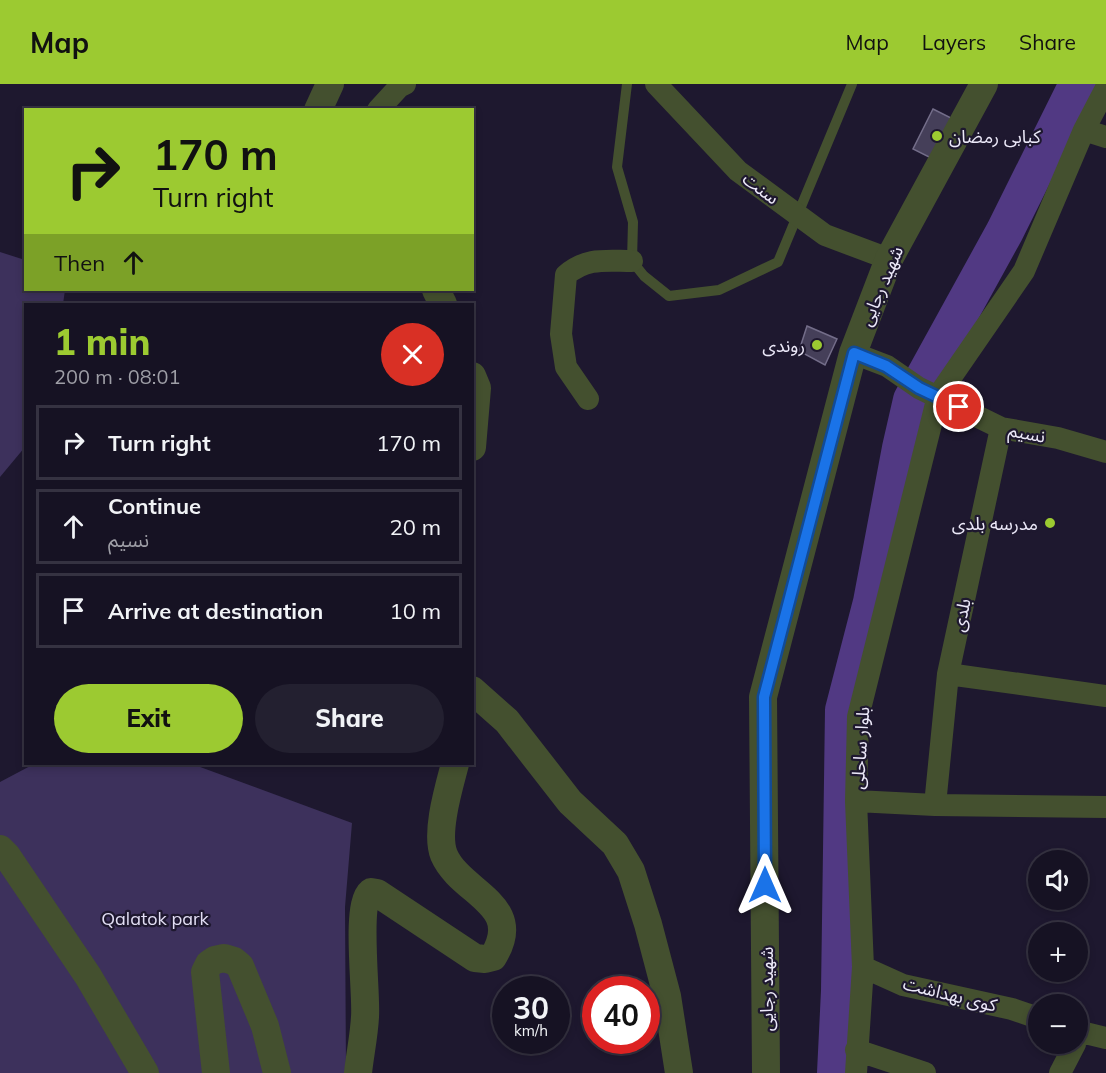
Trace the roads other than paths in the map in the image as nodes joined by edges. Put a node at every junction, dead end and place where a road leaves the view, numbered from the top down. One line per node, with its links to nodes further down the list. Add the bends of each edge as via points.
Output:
1 (330, 84): 8 (street)
2 (405, 84): 9 (street)
3 (627, 84): 14 (lane, via 617,167 633,222)
4 (656, 84): 12 (street, سنت, via 738,171)
5 (852, 84): 12 (lane)
6 (984, 84): 13 (street, شهید رجایی)
7 (1106, 88): 10 (street)
8 (319, 108)
9 (380, 108)
10 (1084, 130): 11 (street); 17 (street, via 1024,271)
11 (1106, 136)
12 (798, 215): 13 (street, سنت, via 825,235); 14 (lane, via 778,262 719,290 669,296)
13 (889, 259): 15 (street, شهید رجایی)
14 (632, 261): 18 (street, via 589,261 566,275 561,334 566,367)
15 (854, 353): 17 (street, نسیم, via 886,366); 41 (street, شهید رجایی, via 764,697)
16 (474, 381): 19 (street)
17 (928, 392): 20 (street, نسیم); 26 (street, بلوار ساحلی, via 858,717)
18 (588, 399)
19 (474, 423)
20 (1001, 428): 21 (street, نسیم); 22 (street, بلدی)
21 (1106, 452)
22 (948, 674): 24 (street); 27 (street, بلدی)
23 (474, 692): 40 (street, via 507,721 570,802 615,844 631,871 667,996)
24 (1106, 696)
25 (455, 765): 39 (street, via 443,816 444,854 459,876 491,903 500,917 503,930 499,947 493,957 475,958 371,892 363,910 365,1016)
26 (856, 801): 27 (street); 30 (street, بلوار ساحلی)
27 (935, 805): 28 (street)
28 (1106, 807)
29 (0, 849): 36 (street, via 88,976)
30 (863, 967): 31 (street, کوی بهداشت, via 903,985); 34 (street, بلوار ساحلی)
31 (1028, 1015)
32 (1088, 1037): 33 (street)
33 (1106, 1038)
34 (856, 1050): 42 (street, بلوار ساحلی); 43 (street)
35 (1070, 1054): 44 (street)
36 (145, 1073)
37 (216, 1073): 38 (street, via 205,972 209,964 224,958 234,961 244,972 265,1026)
38 (277, 1073)
39 (358, 1073)
40 (679, 1073)
41 (766, 1073)
42 (856, 1073)
43 (925, 1073)
44 (1060, 1073)

